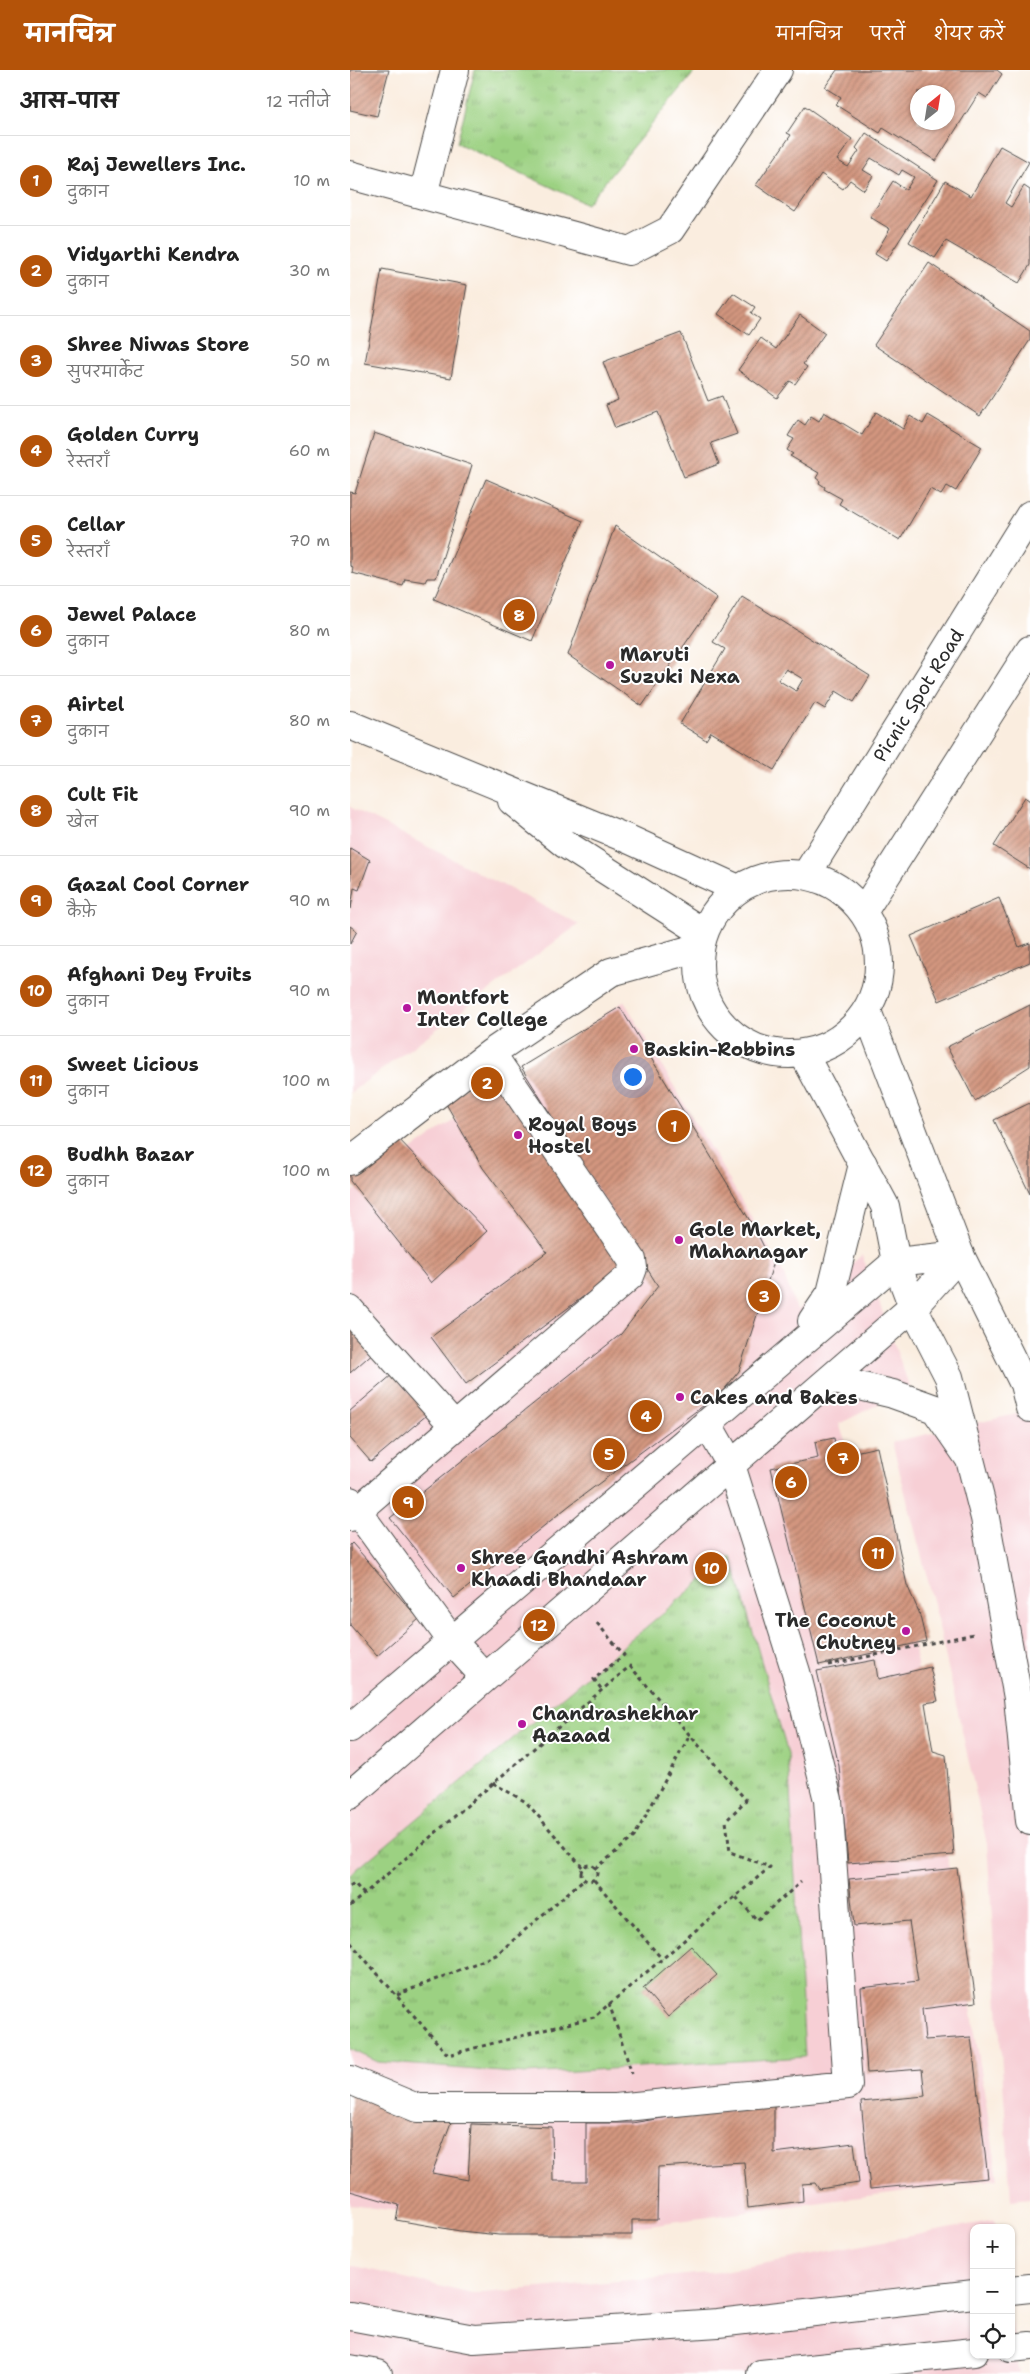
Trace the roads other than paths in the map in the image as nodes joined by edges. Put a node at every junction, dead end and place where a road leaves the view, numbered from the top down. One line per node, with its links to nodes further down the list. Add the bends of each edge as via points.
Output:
1 (455, 70): 4 (street)
2 (778, 70): 4 (street, via 670,230 629,251)
3 (350, 176): 4 (street)
4 (422, 195)
5 (1030, 515): 9 (street, Picnic Spot Road)
6 (1030, 650): 11 (street)
7 (350, 725): 8 (street)
8 (489, 782): 10 (street, via 628,839); 12 (street, via 565,844)
9 (806, 875): 10 (street, via 782,874 759,879); 11 (street, via 828,882)
10 (738, 889): 12 (street, via 718,908)
11 (863, 912): 13 (street, via 875,935 880,961 876,987)
12 (702, 940): 14 (street, via 611,972); 15 (street, via 700,976 708,1003 725,1026 747,1044 775,1052)
13 (867, 1011): 15 (street, via 850,1031 828,1045); 18 (street)
14 (492, 1053): 16 (street); 26 (street, via 632,1260 633,1268 630,1276)
15 (803, 1053): 17 (street)
16 (350, 1162)
17 (863, 1164): 19 (street, via 885,1206); 22 (street, via 831,1294)
18 (960, 1255): 19 (street); 20 (street); 24 (street, via 1024,1384)
19 (896, 1262): 20 (street); 22 (street)
20 (913, 1307): 23 (street); 27 (street, via 949,1377)
21 (350, 1310): 26 (street)
22 (790, 1353): 25 (street)
23 (830, 1379): 27 (street, via 893,1394 935,1409); 28 (street)
24 (1030, 1408)
25 (707, 1423): 28 (street); 30 (street)
26 (455, 1427): 29 (street)
27 (970, 1459): 34 (street, via 985,1518 1018,1698)
28 (731, 1465): 31 (street); 35 (street, via 796,1672 828,1800 848,2085 614,2108 417,2108)
29 (353, 1509): 30 (street)
30 (452, 1641): 31 (street); 32 (street)
31 (484, 1677): 33 (street)
32 (350, 1728)
33 (350, 1795)
34 (1030, 1821)
35 (350, 2080)
36 (1030, 2284): 37 (street)
37 (1030, 2289): 38 (street)
38 (1015, 2290)
39 (970, 2294): 40 (street, via 718,2323 474,2339)
40 (350, 2316)
41 (1030, 2346): 42 (street)
42 (1015, 2348)
43 (970, 2352): 46 (street)
44 (350, 2369): 45 (street)
45 (378, 2374)
46 (761, 2374)

